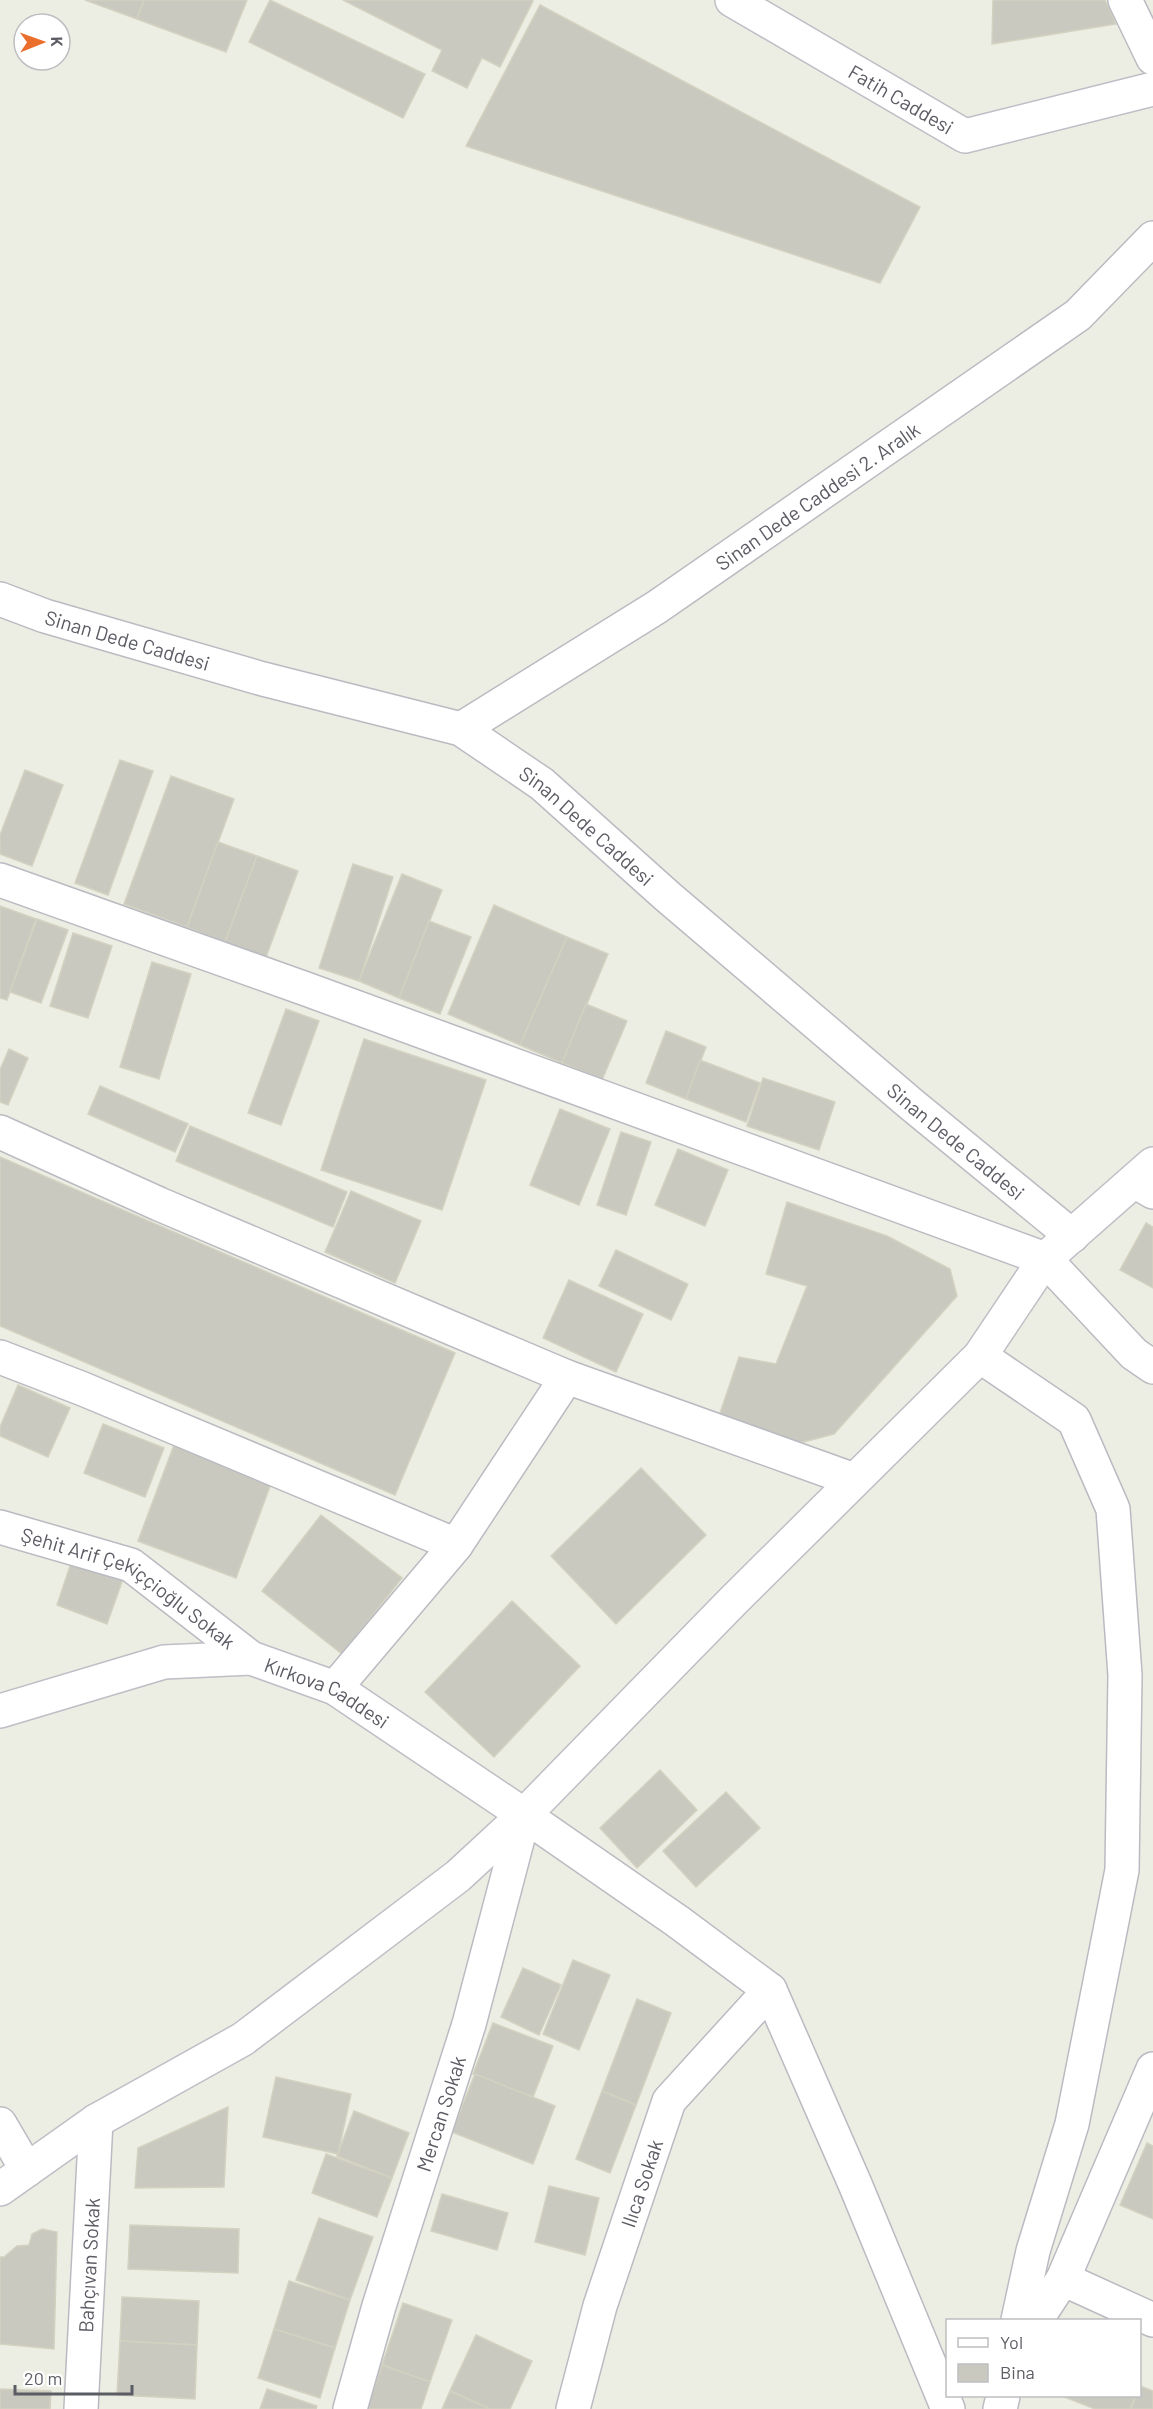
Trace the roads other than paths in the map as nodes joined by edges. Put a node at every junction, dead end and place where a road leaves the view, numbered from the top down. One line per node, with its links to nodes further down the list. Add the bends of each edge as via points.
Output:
1 (732, 0): 4 (street, Fatih Caddesi, via 965,136)
2 (1125, 0): 3 (street)
3 (1153, 58)
4 (1153, 89)
5 (1153, 238): 7 (street, Sinan Dede Caddesi 2. Aralık, via 1078,315 657,607)
6 (0, 599): 7 (street, Sinan Dede Caddesi, via 45,616 263,679)
7 (462, 729): 11 (street, Sinan Dede Caddesi, via 542,784 685,912)
8 (0, 880): 12 (street)
9 (0, 1132): 16 (street)
10 (1147, 1179): 11 (street)
11 (1072, 1236): 12 (street)
12 (1045, 1259): 13 (street); 15 (street, via 1134,1354)
13 (980, 1356): 17 (street); 31 (street, via 1074,1420 1113,1509 1125,1675 1122,1870 1072,2124 1033,2251)
14 (0, 1357): 19 (street)
15 (1153, 1367)
16 (567, 1377): 17 (street); 19 (street)
17 (854, 1480): 23 (street)
18 (0, 1527): 20 (street, Şehit Arif Çekiççioğlu Sokak, via 131,1565)
19 (456, 1545): 21 (street)
20 (252, 1658): 21 (street, Kırkova Caddesi); 22 (street, Kırkova Caddesi, via 164,1662)
21 (335, 1688): 23 (street, Kırkova Caddesi)
22 (0, 1711)
23 (524, 1815): 24 (street, Kırkova Caddesi); 26 (street, via 458,1876 243,2039); 35 (street, Mercan Sokak, via 469,2024)
24 (770, 1990): 36 (street, Ilıca Sokak, via 669,2101 600,2306); 37 (street)
25 (1153, 2069): 30 (street)
26 (96, 2121): 28 (street); 34 (street, Bahçıvan Sokak)
27 (0, 2124): 28 (street)
28 (27, 2170): 29 (street)
29 (0, 2189)
30 (1063, 2279): 32 (street); 33 (street)
31 (1018, 2319)
32 (1037, 2319)
33 (1153, 2320)
34 (81, 2409)
35 (350, 2409)
36 (573, 2409)
37 (948, 2409)

